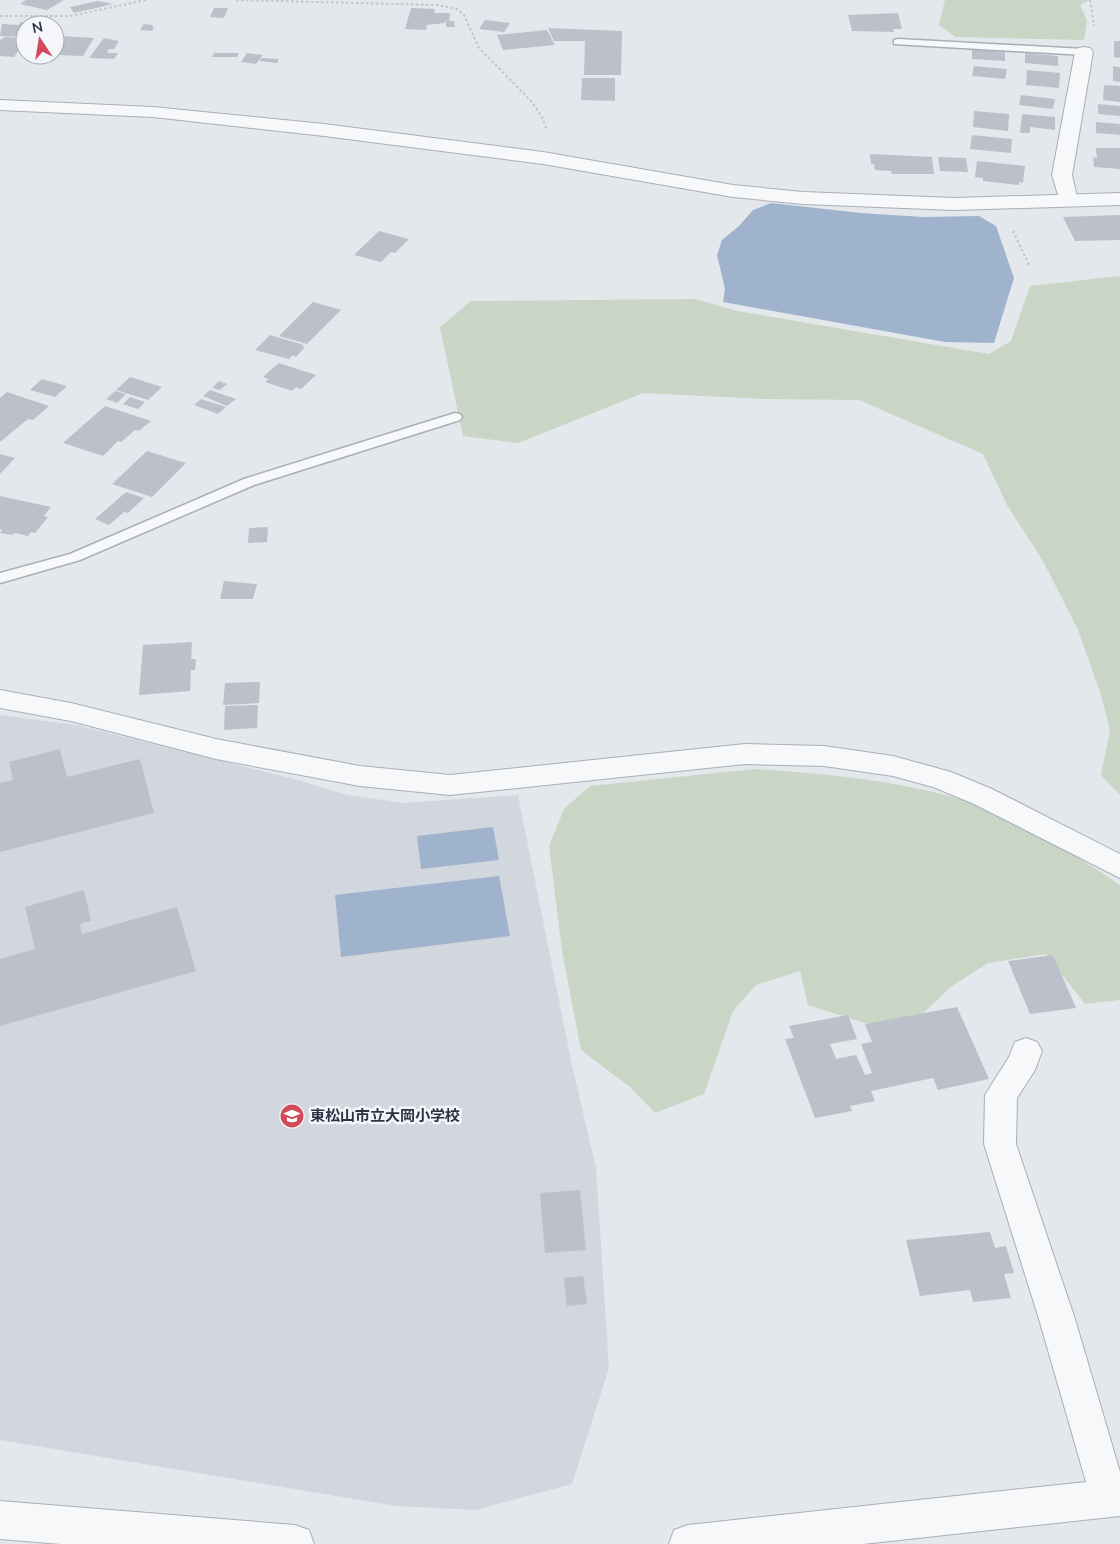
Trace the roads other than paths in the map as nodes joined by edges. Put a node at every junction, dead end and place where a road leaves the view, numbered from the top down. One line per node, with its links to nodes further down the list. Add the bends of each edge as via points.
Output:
1 (898, 42): 2 (lane)
2 (1084, 52): 5 (street, via 1062,175)
3 (0, 105): 5 (street, via 154,112 324,130 543,158 742,192 880,202)
4 (1120, 199): 5 (street)
5 (1068, 201)
6 (455, 417): 7 (lane, via 248,482 75,557)
7 (0, 578)
8 (0, 699): 9 (street, via 71,712 226,751 360,776 450,785 745,754 824,756 893,766 941,778 982,796)
9 (1120, 867)
10 (1026, 1051): 11 (street, via 1024,1062 1001,1095 1000,1144)
11 (1115, 1497): 14 (street)
12 (0, 1520): 13 (street)
13 (295, 1544)
14 (688, 1544)

